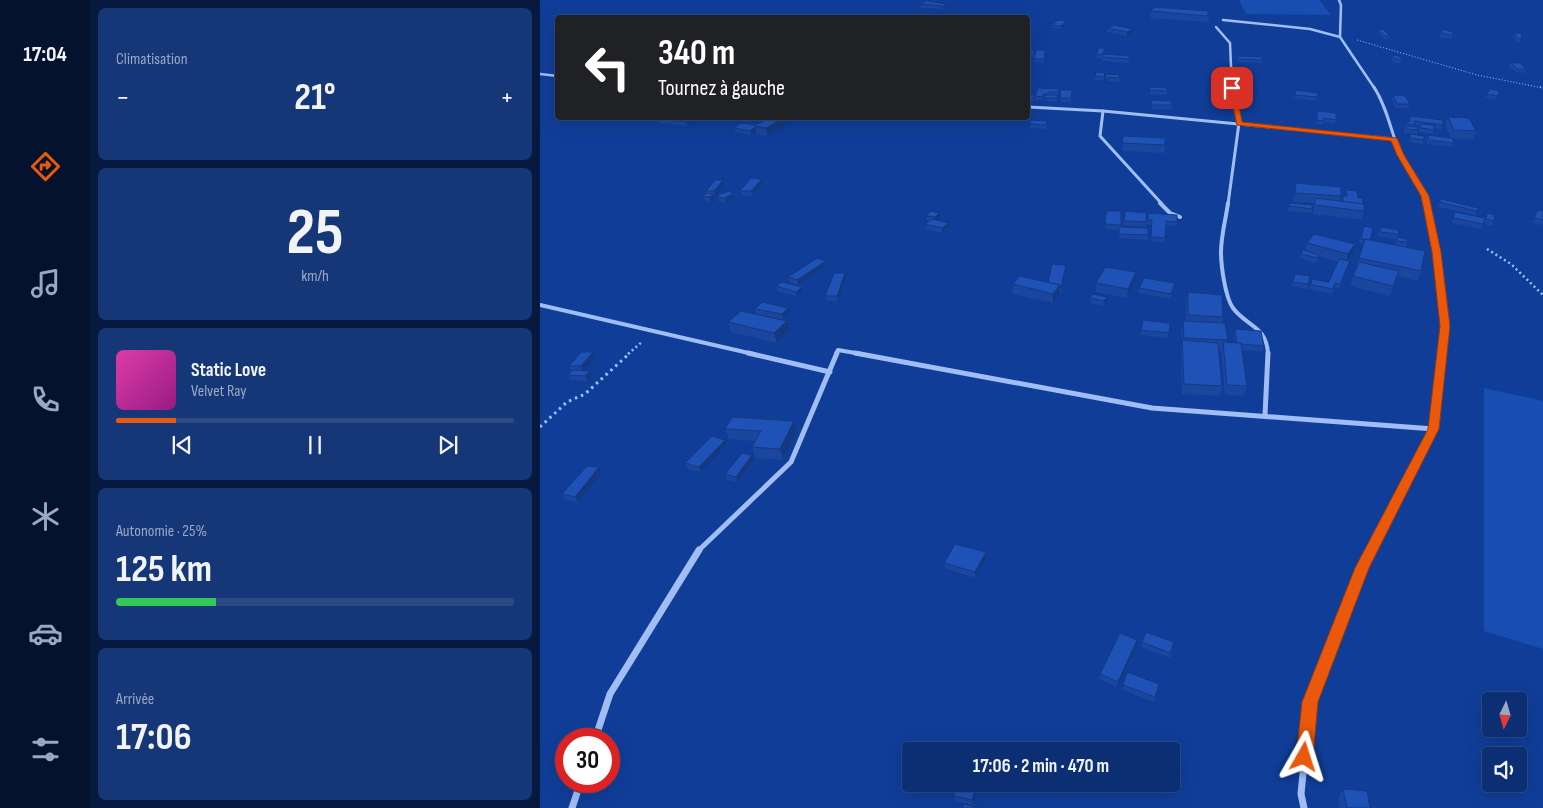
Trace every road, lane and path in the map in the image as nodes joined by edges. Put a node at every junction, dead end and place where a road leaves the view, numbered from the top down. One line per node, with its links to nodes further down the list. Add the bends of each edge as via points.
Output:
1 (1339, 0): 4 (street)
2 (1223, 20): 4 (street, via 1310,29)
3 (1216, 27): 10 (street, via 1230,43 1229,61)
4 (1340, 37): 7 (path, via 1477,75); 11 (street, via 1383,101)
5 (540, 74): 6 (street)
6 (555, 76)
7 (1543, 88)
8 (1030, 107): 9 (street)
9 (1103, 111): 10 (street); 12 (street, via 1100,136 1170,213)
10 (1239, 123): 11 (street); 18 (street, via 1220,252 1227,294 1233,308 1255,326 1268,343)
11 (1394, 139): 20 (street, via 1425,196 1437,252 1445,326)
12 (1180, 217)
13 (1486, 249): 14 (path, via 1511,264)
14 (1543, 296)
15 (540, 305): 16 (street)
16 (654, 331): 17 (street); 19 (path, via 585,394 567,402)
17 (830, 372): 18 (street, via 838,350 1152,408); 21 (street, via 791,462 696,553 610,694)
18 (1265, 415): 20 (street)
19 (540, 427)
20 (1434, 429): 24 (street, via 1362,568 1310,702 1300,794)
21 (599, 728)
22 (577, 793): 23 (street)
23 (572, 808)
24 (1304, 808)

